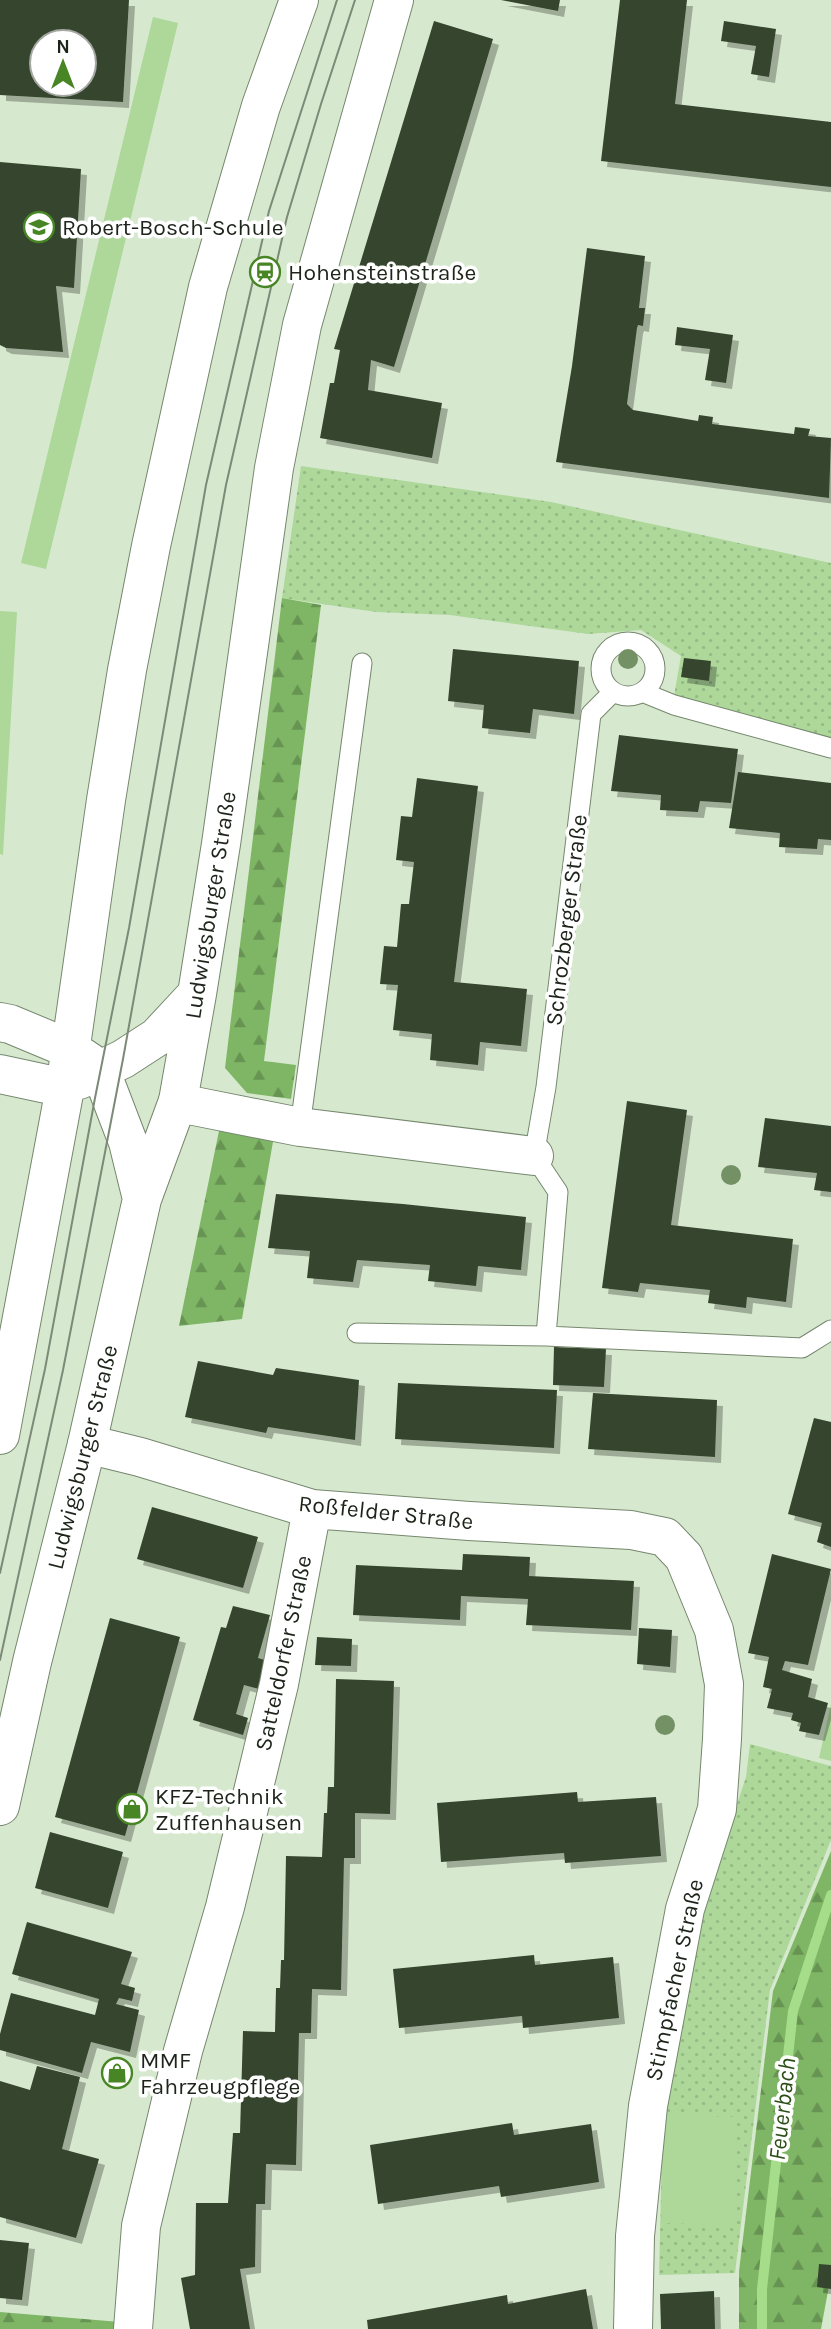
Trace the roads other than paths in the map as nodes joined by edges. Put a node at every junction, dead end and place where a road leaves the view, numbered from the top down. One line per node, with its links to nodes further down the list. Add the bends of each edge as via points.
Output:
1 (299, 0): 9 (main road, via 261,106 208,287 151,546 123,696)
2 (394, 0): 7 (main road, Ludwigsburger Straße, via 305,313 284,414)
3 (362, 663): 13 (lane)
4 (612, 692): 5 (lane, via 628,696); 5 (lane, via 602,680 600,665 620,642 636,642 648,651 655,665 652,680); 14 (lane, Schrozberger Straße, via 591,714 547,1087)
5 (642, 692): 6 (lane, via 674,705)
6 (831, 747)
7 (197, 994): 9 (main road, via 158,1037 123,1059); 12 (main road, Ludwigsburger Straße)
8 (0, 1022): 9 (main road)
9 (85, 1059): 11 (main road); 15 (main road, via 128,1142)
10 (0, 1074): 11 (main road)
11 (65, 1088): 19 (main road)
12 (178, 1101): 13 (main road); 15 (main road, Ludwigsburger Straße)
13 (300, 1127): 14 (main road)
14 (534, 1156): 18 (lane, via 558,1192)
15 (142, 1199): 21 (main road, Ludwigsburger Straße)
16 (831, 1329): 18 (lane, via 802,1348)
17 (357, 1333): 18 (lane)
18 (546, 1336)
19 (6, 1374): 20 (main road)
20 (0, 1435)
21 (87, 1444): 22 (main road, Roßfelder Straße); 24 (main road, Ludwigsburger Straße)
22 (312, 1508): 23 (main road, Roßfelder Straße, via 631,1531 665,1537); 25 (main road, Satteldorfer Straße, via 279,1684 141,2227)
23 (684, 1557): 26 (main road, Stimpfacher Straße, via 714,1630 724,1684 722,1739 717,1810 685,1909 648,2106 635,2236)
24 (0, 1806)
25 (133, 2329)
26 (633, 2329)

